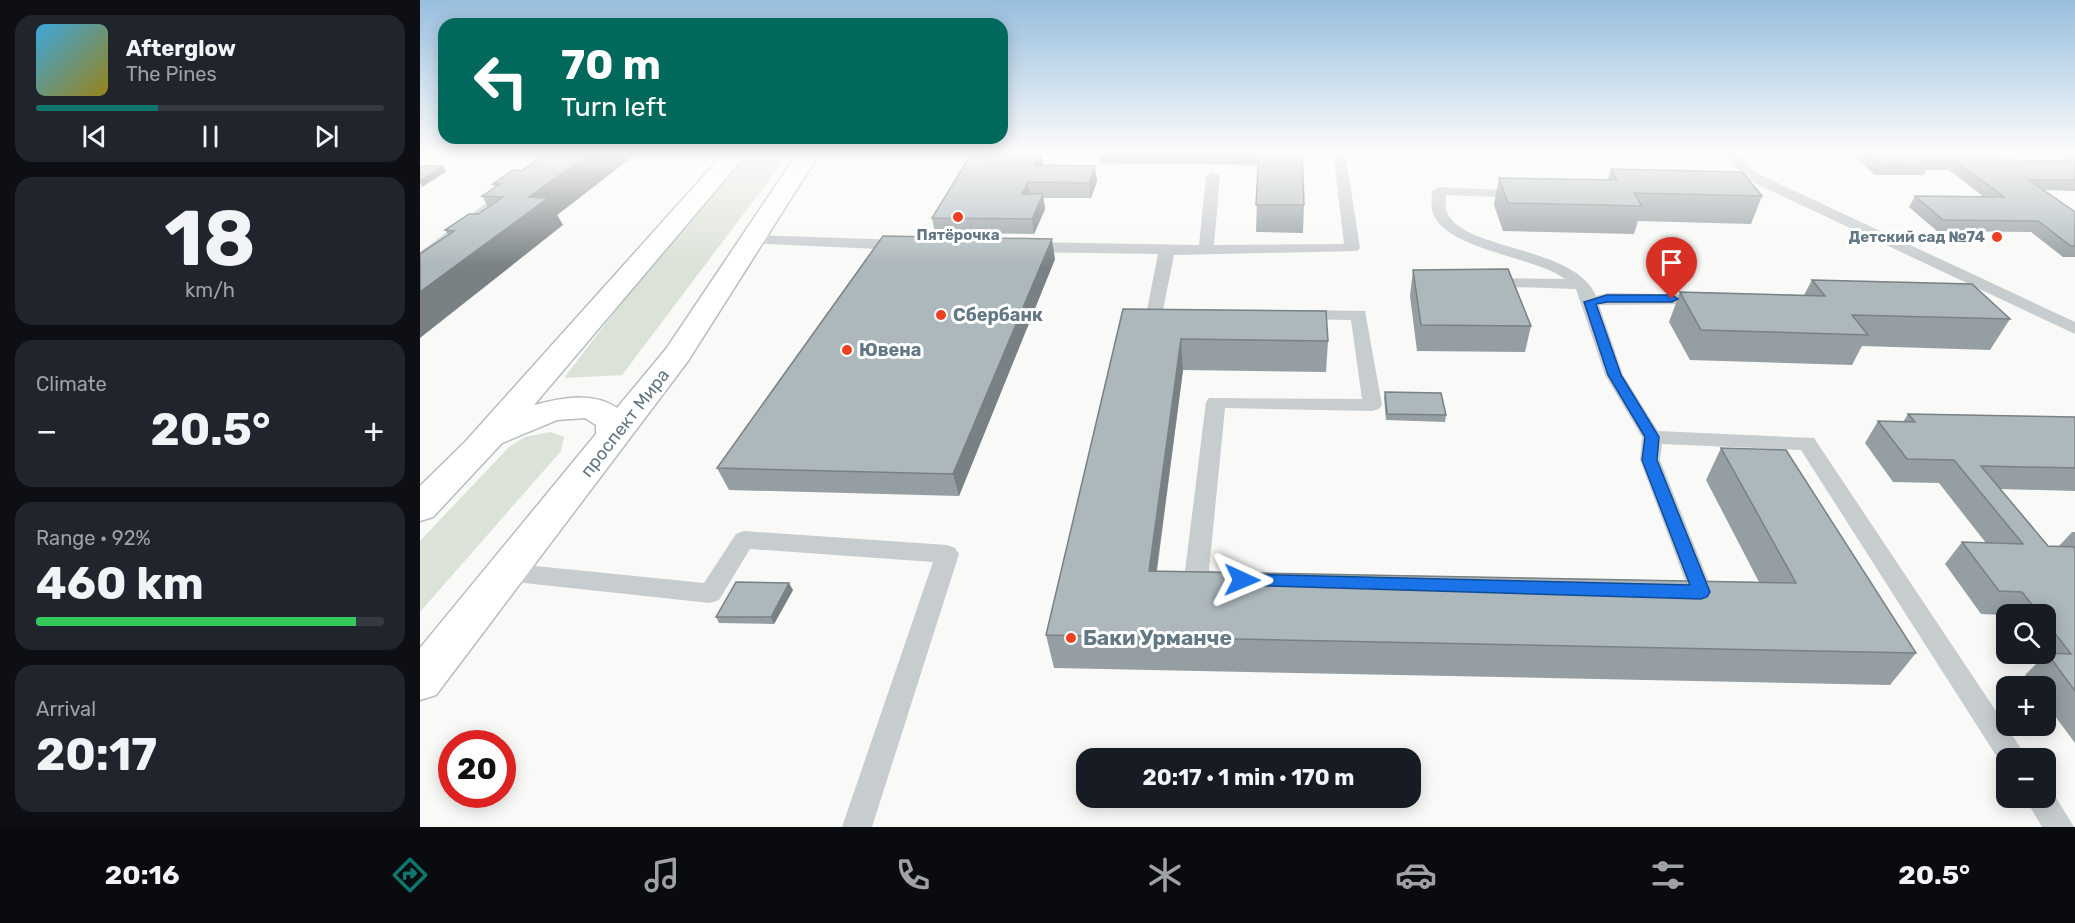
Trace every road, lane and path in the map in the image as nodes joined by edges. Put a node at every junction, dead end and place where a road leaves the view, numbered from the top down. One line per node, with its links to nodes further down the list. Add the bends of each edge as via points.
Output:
1 (511, 190): 13 (lane)
2 (704, 190): 23 (main road)
3 (785, 190): 8 (main road, проспект Мира)
4 (1212, 190): 12 (lane)
5 (1344, 190): 12 (lane, via 1352,248)
6 (1780, 190): 20 (lane)
7 (1532, 194): 15 (lane, via 1439,191 1436,201 1456,232 1562,270)
8 (752, 240): 9 (lane); 22 (main road, проспект Мира, via 677,355)
9 (915, 245)
10 (1011, 247): 11 (lane)
11 (1167, 250): 12 (lane); 18 (lane, via 1154,315)
12 (1206, 250)
13 (420, 259)
14 (1489, 283): 15 (lane)
15 (1582, 284): 17 (lane)
16 (1722, 299): 17 (lane, via 1607,298)
17 (1590, 302): 21 (lane, via 1614,375)
18 (1188, 315)
19 (1279, 315): 26 (lane, via 1359,315 1372,405 1216,402 1196,579)
20 (2075, 329)
21 (1652, 437): 27 (lane, via 1650,460 1701,592); 29 (lane, via 1807,443)
22 (606, 447): 23 (main road, via 614,432 610,419 597,411 576,408 522,420); 25 (main road, проспект Мира)
23 (477, 450): 24 (main road)
24 (420, 508)
25 (506, 573): 28 (main road, проспект Мира); 31 (lane, via 710,593 744,540 946,554)
26 (1232, 580)
27 (1667, 591)
28 (420, 681)
29 (2007, 748)
30 (2047, 808): 32 (lane)
31 (857, 827)
32 (2059, 827)

